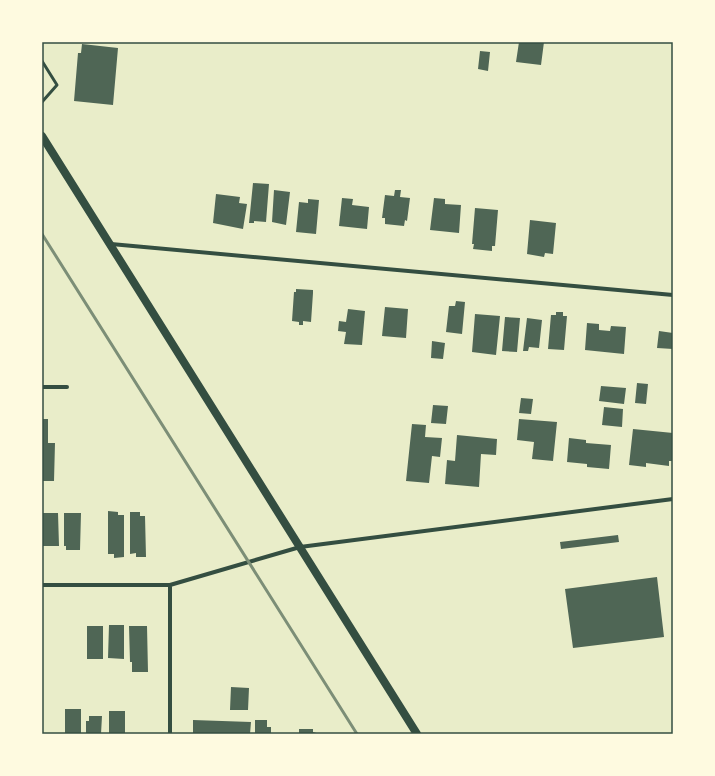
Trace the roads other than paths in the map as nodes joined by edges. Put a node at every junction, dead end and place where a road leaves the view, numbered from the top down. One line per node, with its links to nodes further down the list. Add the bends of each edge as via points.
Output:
1 (42, 61): 2 (lane, via 57,85)
2 (42, 102)
3 (42, 136): 4 (main road)
4 (110, 244): 5 (street); 9 (main road)
5 (673, 295)
6 (42, 387): 7 (street)
7 (67, 387)
8 (673, 499): 9 (street)
9 (300, 547): 11 (street); 13 (main road)
10 (42, 585): 11 (street)
11 (170, 585): 12 (street)
12 (170, 734)
13 (417, 734)

